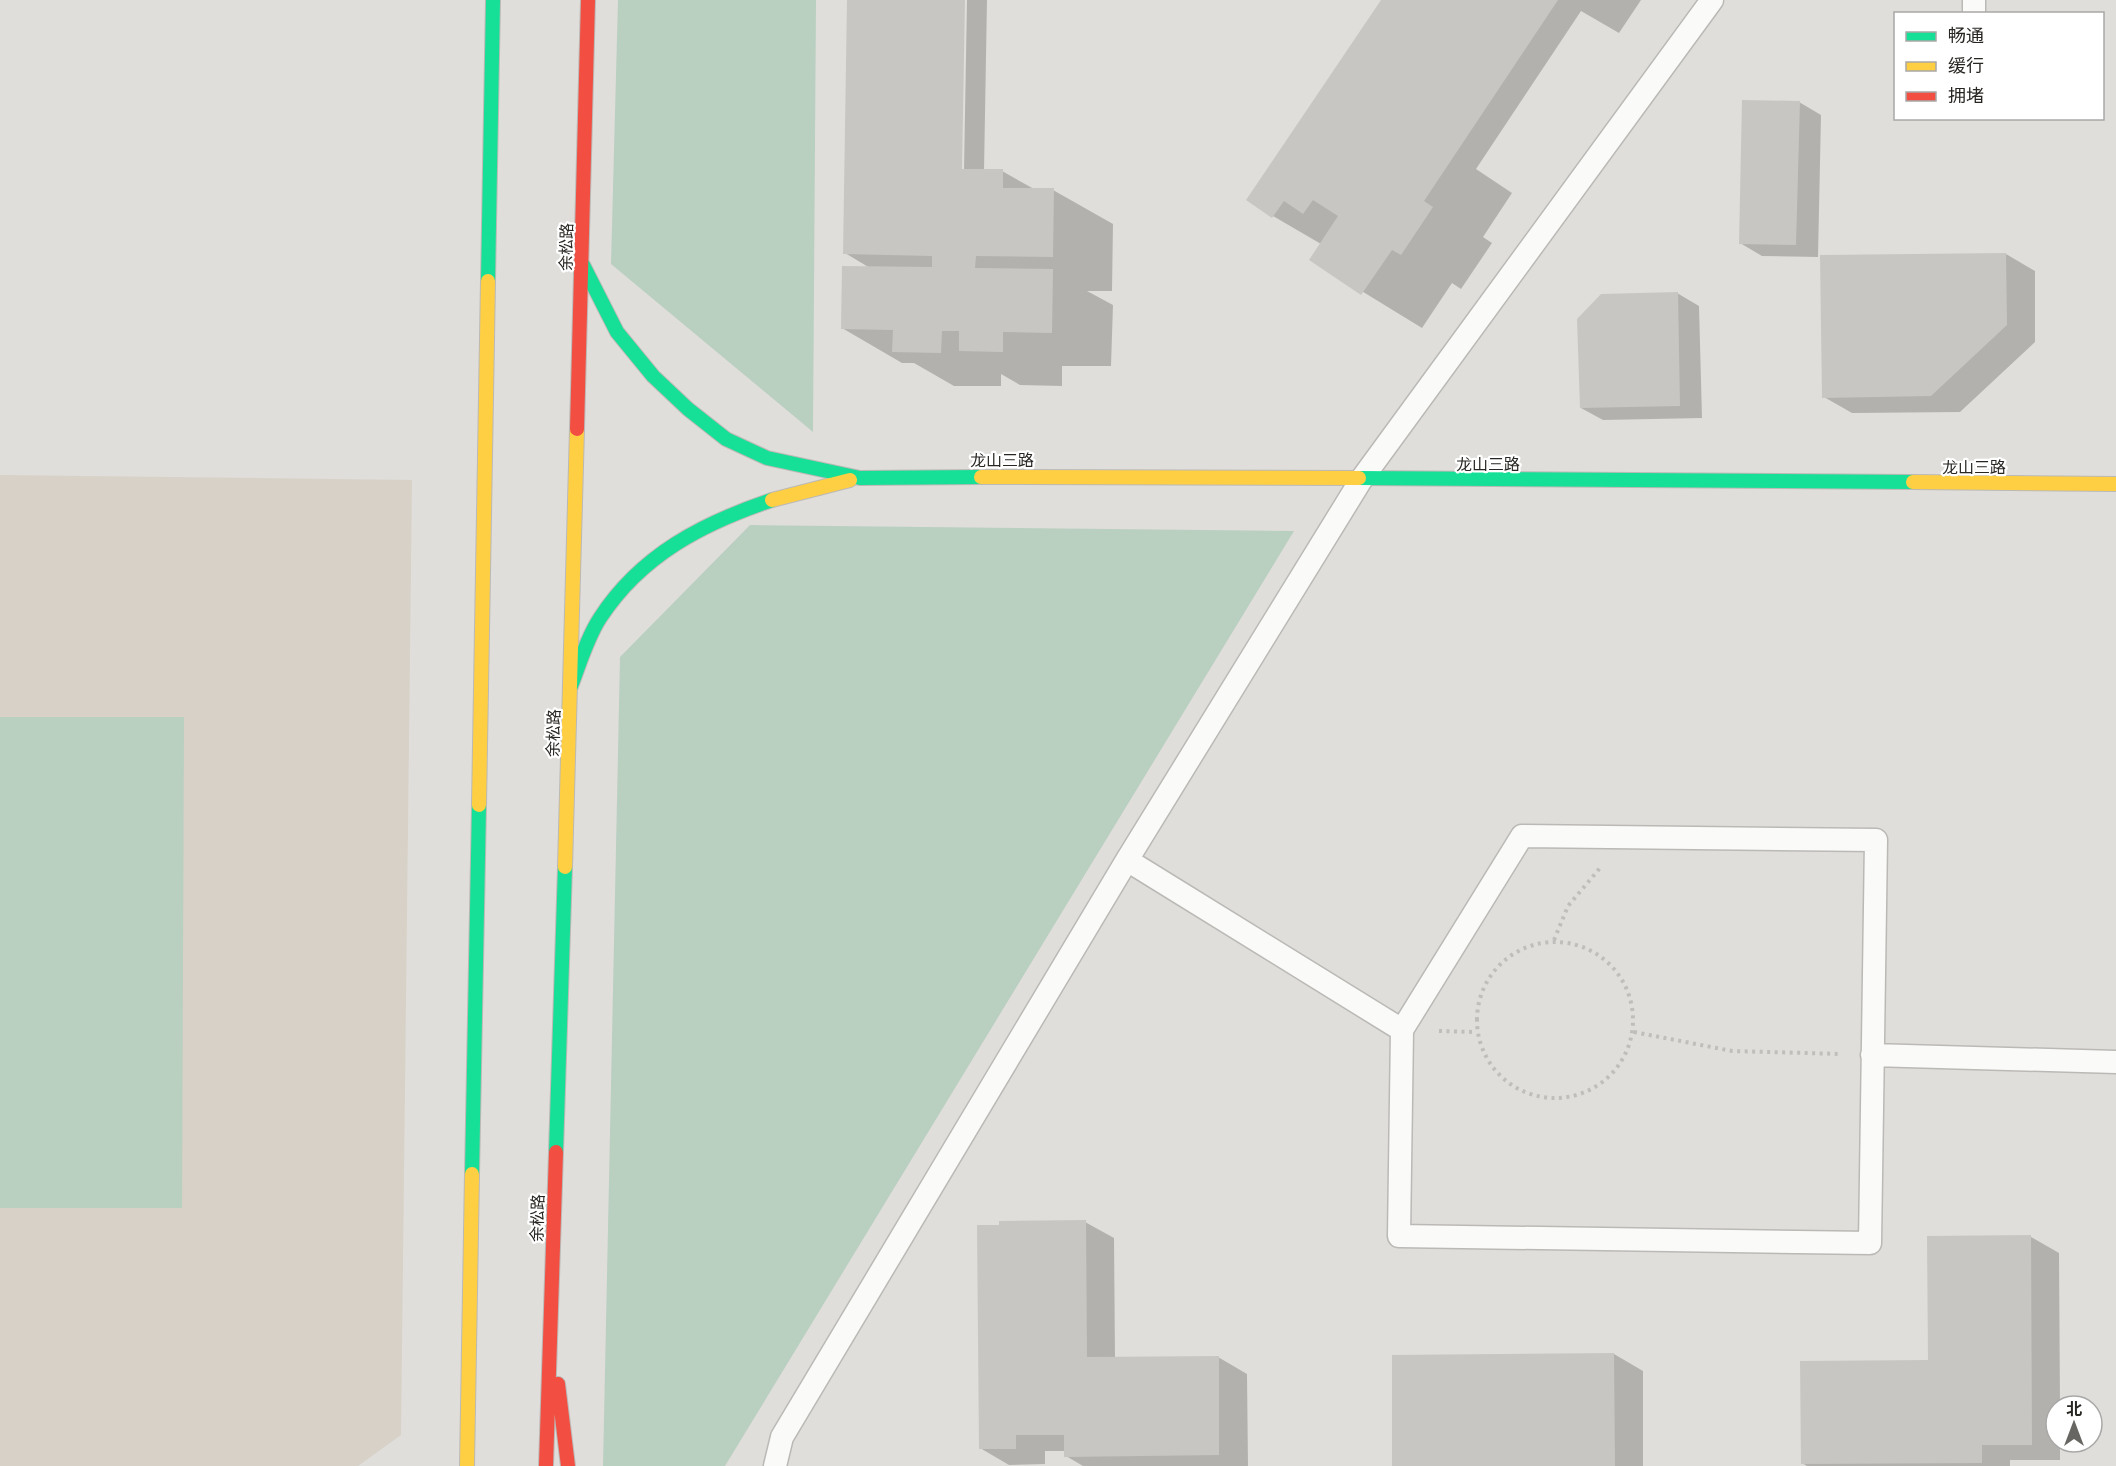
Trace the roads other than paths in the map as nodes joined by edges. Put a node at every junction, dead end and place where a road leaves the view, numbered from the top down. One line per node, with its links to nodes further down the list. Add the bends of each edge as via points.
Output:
1 (493, 0): 14 (main road)
2 (588, 0): 4 (main road, 余松路)
3 (1712, 0): 6 (lane)
4 (583, 266): 5 (main road, via 617,332 653,376 726,439 767,458); 8 (main road, 余松路)
5 (860, 478): 6 (main road, 龙山三路); 8 (main road, via 769,499 700,527 655,554 624,585 599,619)
6 (1361, 480): 7 (main road, 龙山三路); 9 (lane)
7 (2116, 484)
8 (571, 686): 13 (main road, 余松路)
9 (1127, 860): 10 (lane); 17 (lane, via 782,1437)
10 (1402, 1030): 11 (lane, via 1522,836 1876,840); 11 (lane, via 1400,1236 1870,1243)
11 (1872, 1055): 12 (lane)
12 (2116, 1062)
13 (550, 1318): 15 (main road, 余松路); 16 (main road)
14 (467, 1466)
15 (546, 1466)
16 (568, 1466)
17 (775, 1466)

